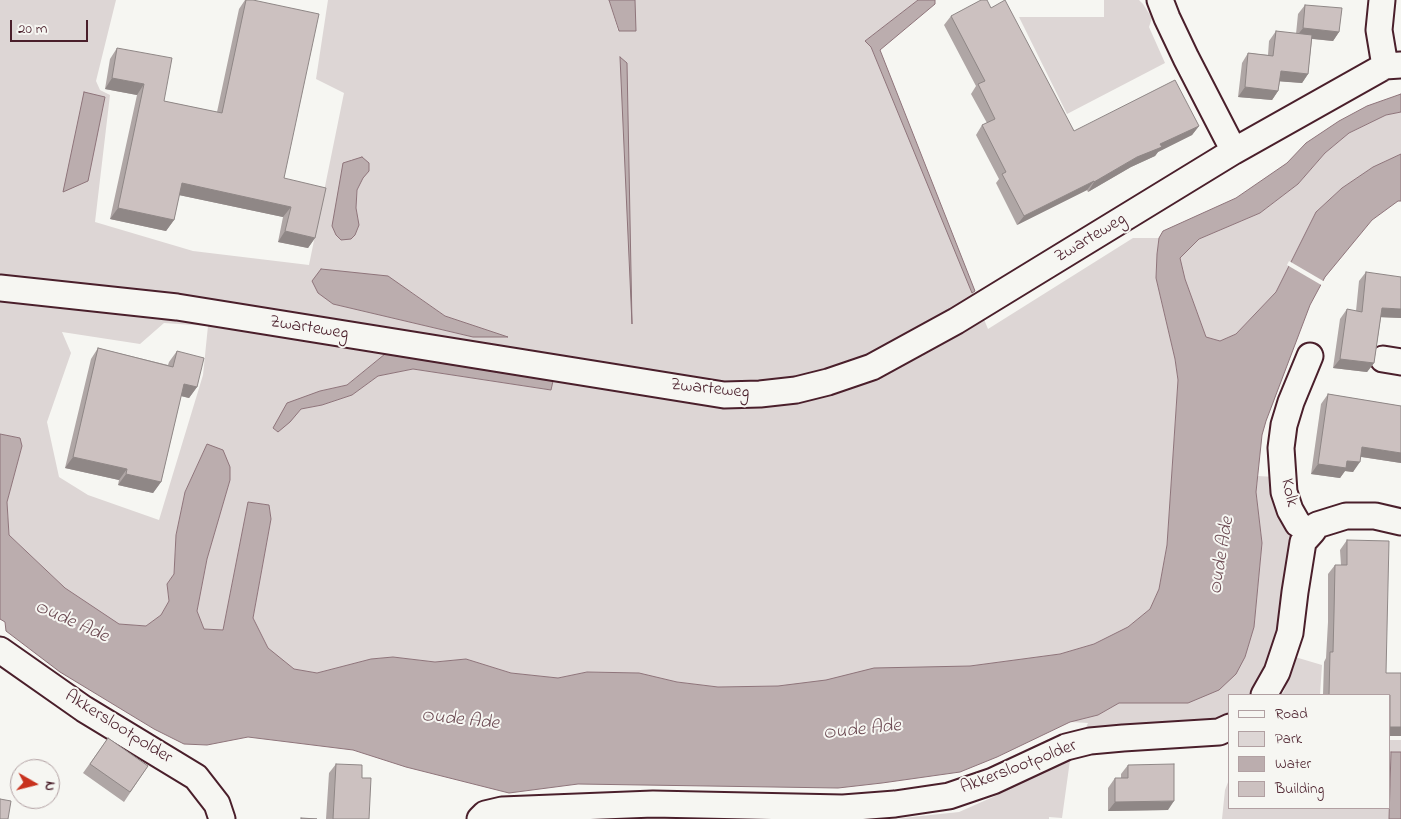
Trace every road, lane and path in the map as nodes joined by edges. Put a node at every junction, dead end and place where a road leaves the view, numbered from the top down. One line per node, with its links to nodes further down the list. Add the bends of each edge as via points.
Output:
1 (1160, 0): 4 (street)
2 (1382, 0): 3 (street, via 1379,30)
3 (1393, 66): 4 (street, Zwarteweg)
4 (1234, 151): 5 (street, Zwarteweg, via 956,321 872,366 796,390 760,394 724,394 177,307)
5 (0, 288)
6 (1310, 356): 8 (street, Kolk, via 1291,402 1281,448 1284,492 1290,510 1298,524)
7 (1401, 522): 8 (street, Kolk, via 1375,516 1346,516 1316,526)
8 (1312, 532): 10 (street, via 1303,542 1290,633 1277,672)
9 (0, 650): 12 (street, Akkerslootpolder, via 84,709 196,777 217,804)
10 (1265, 694)
11 (1228, 728): 13 (street, Akkerslootpolder, via 1219,732 1106,740 1066,747 993,781 949,796 894,804 843,808 654,804 502,810 485,814)
12 (222, 819)
13 (480, 819)

